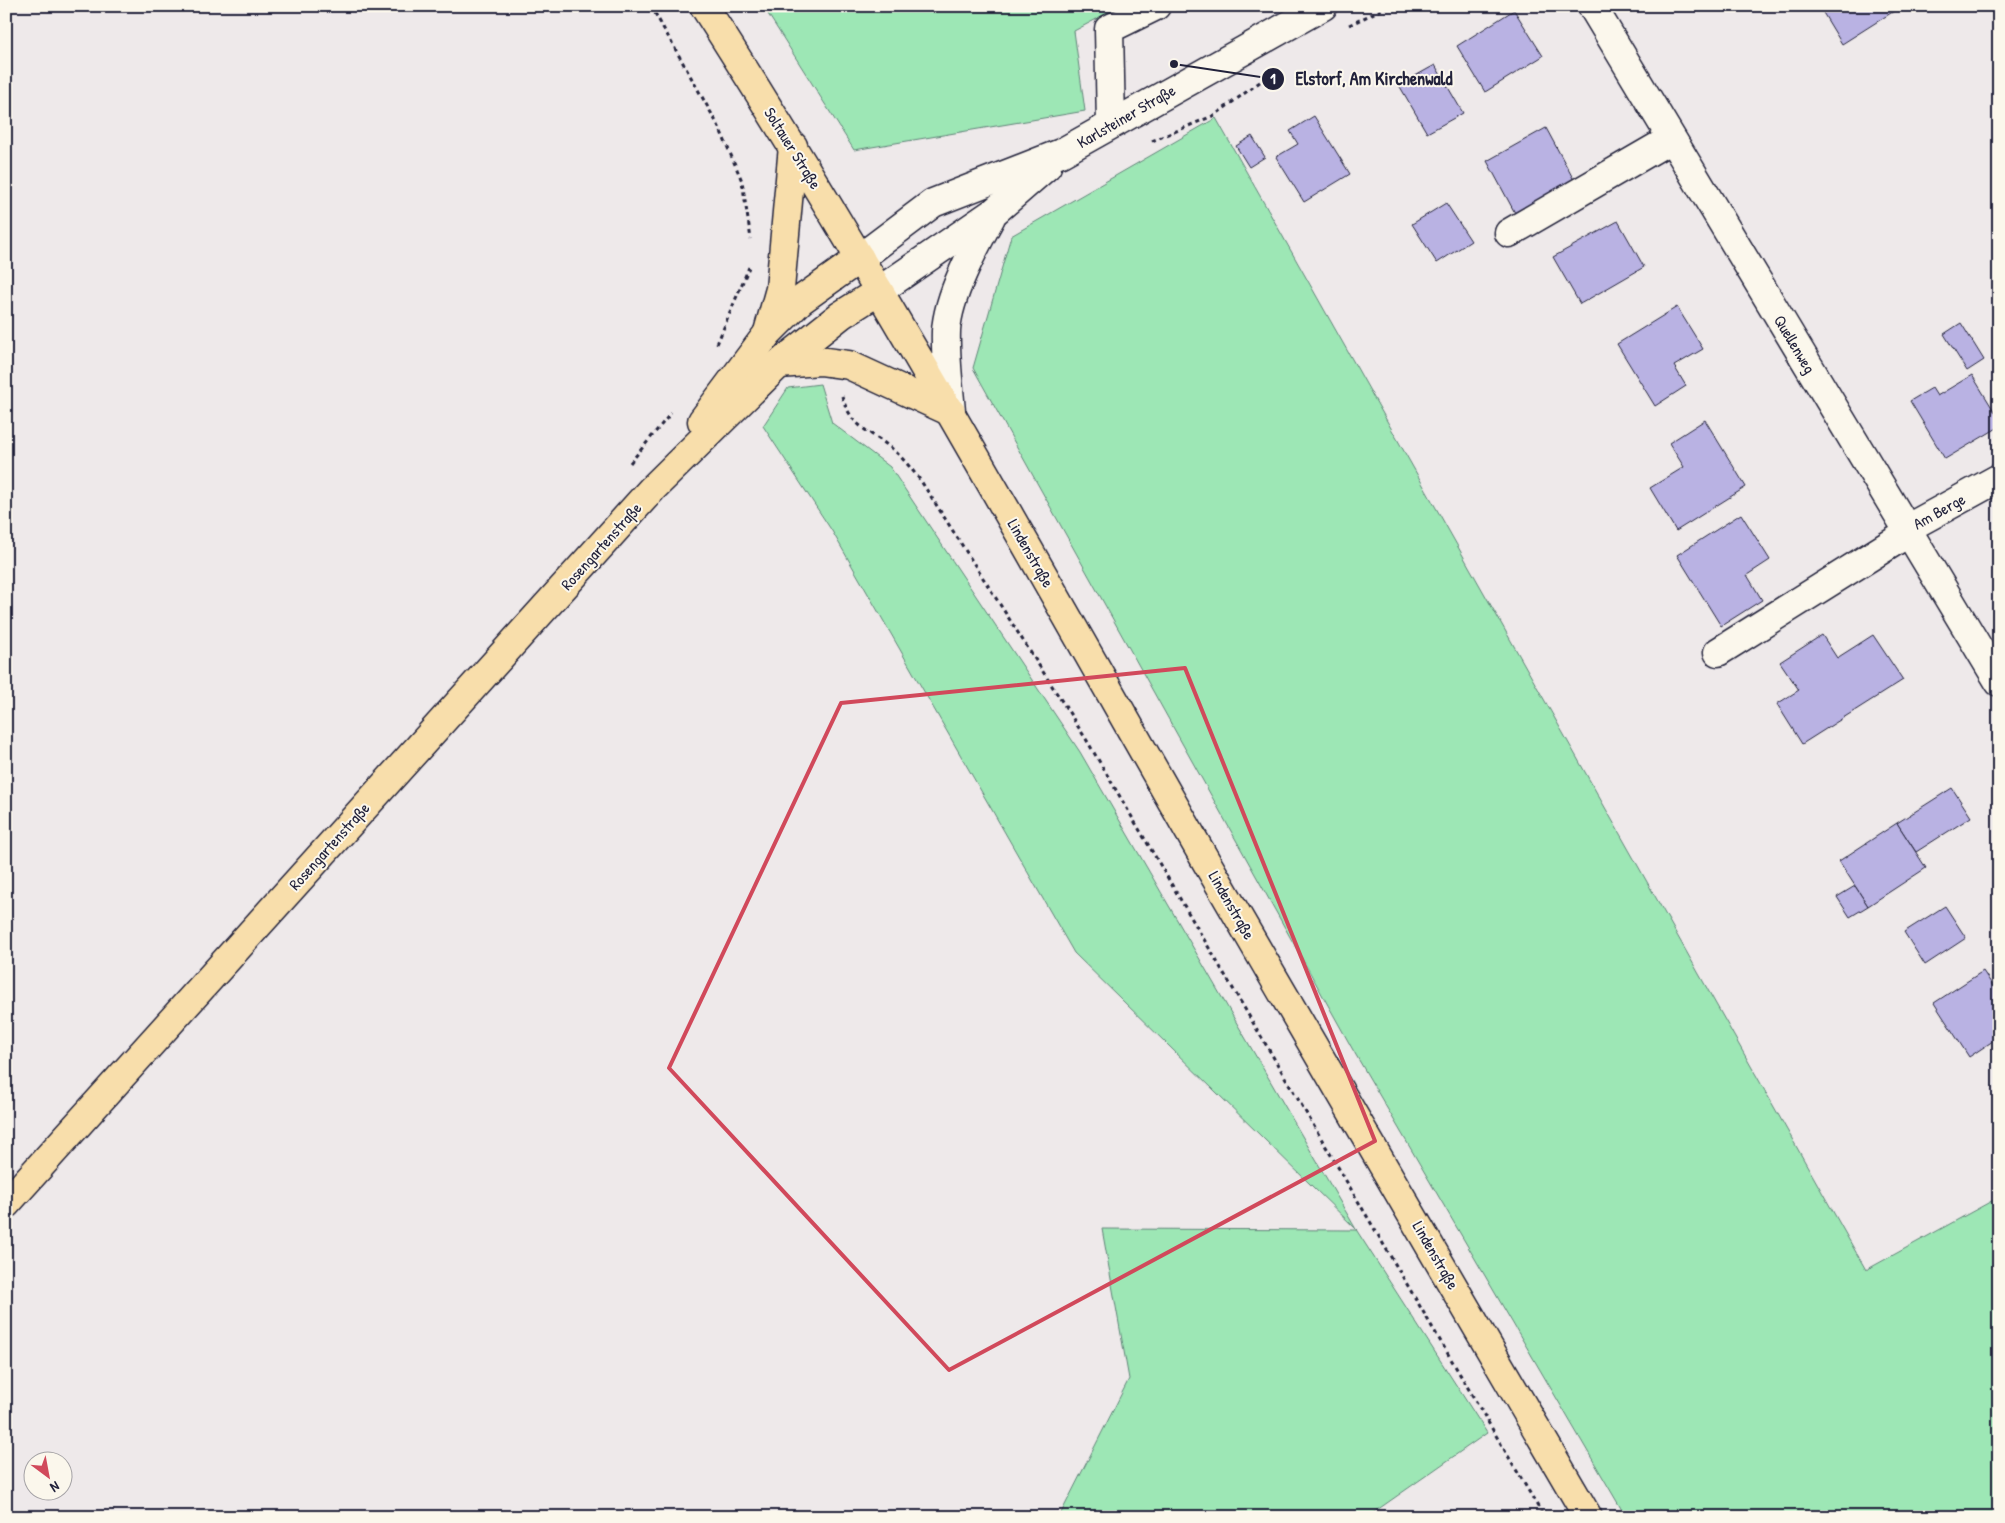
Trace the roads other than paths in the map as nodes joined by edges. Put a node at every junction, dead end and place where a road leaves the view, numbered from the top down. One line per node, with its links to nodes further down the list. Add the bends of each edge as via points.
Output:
1 (704, 6): 7 (main road, Soltauer Straße)
2 (1156, 6): 5 (street, via 1109,29)
3 (1323, 6): 5 (street, Karlsteiner Straße)
4 (1592, 6): 6 (street, Quellenweg)
5 (1111, 124): 8 (street, Karlsteiner Straße)
6 (1671, 139): 10 (street); 18 (street, Quellenweg)
7 (793, 146): 11 (main road, Soltauer Straße); 13 (main road, via 780,289)
8 (1062, 153): 9 (street, Karlsteiner Straße); 11 (street, Karlsteiner Straße, via 933,204)
9 (994, 212): 12 (street, Karlsteiner Straße); 15 (street, via 970,255 956,290 946,330)
10 (1509, 233)
11 (860, 258): 12 (main road, Soltauer Straße); 13 (main road, Rosengartenstraße, via 809,294)
12 (879, 291): 14 (main road, Rosengartenstraße, via 841,315); 15 (main road, Lindenstraße)
13 (768, 333): 17 (main road, Rosengartenstraße)
14 (779, 364): 15 (main road, via 820,361 849,365); 17 (main road, Rosengartenstraße)
15 (951, 412): 22 (main road, Lindenstraße, via 1208,865)
16 (1999, 478): 18 (street, Am Berge)
17 (652, 489): 21 (main road, Rosengartenstraße)
18 (1907, 531): 19 (street, Am Berge); 20 (street, Quellenweg)
19 (1718, 652)
20 (1999, 682)
21 (6, 1204)
22 (1588, 1517)

